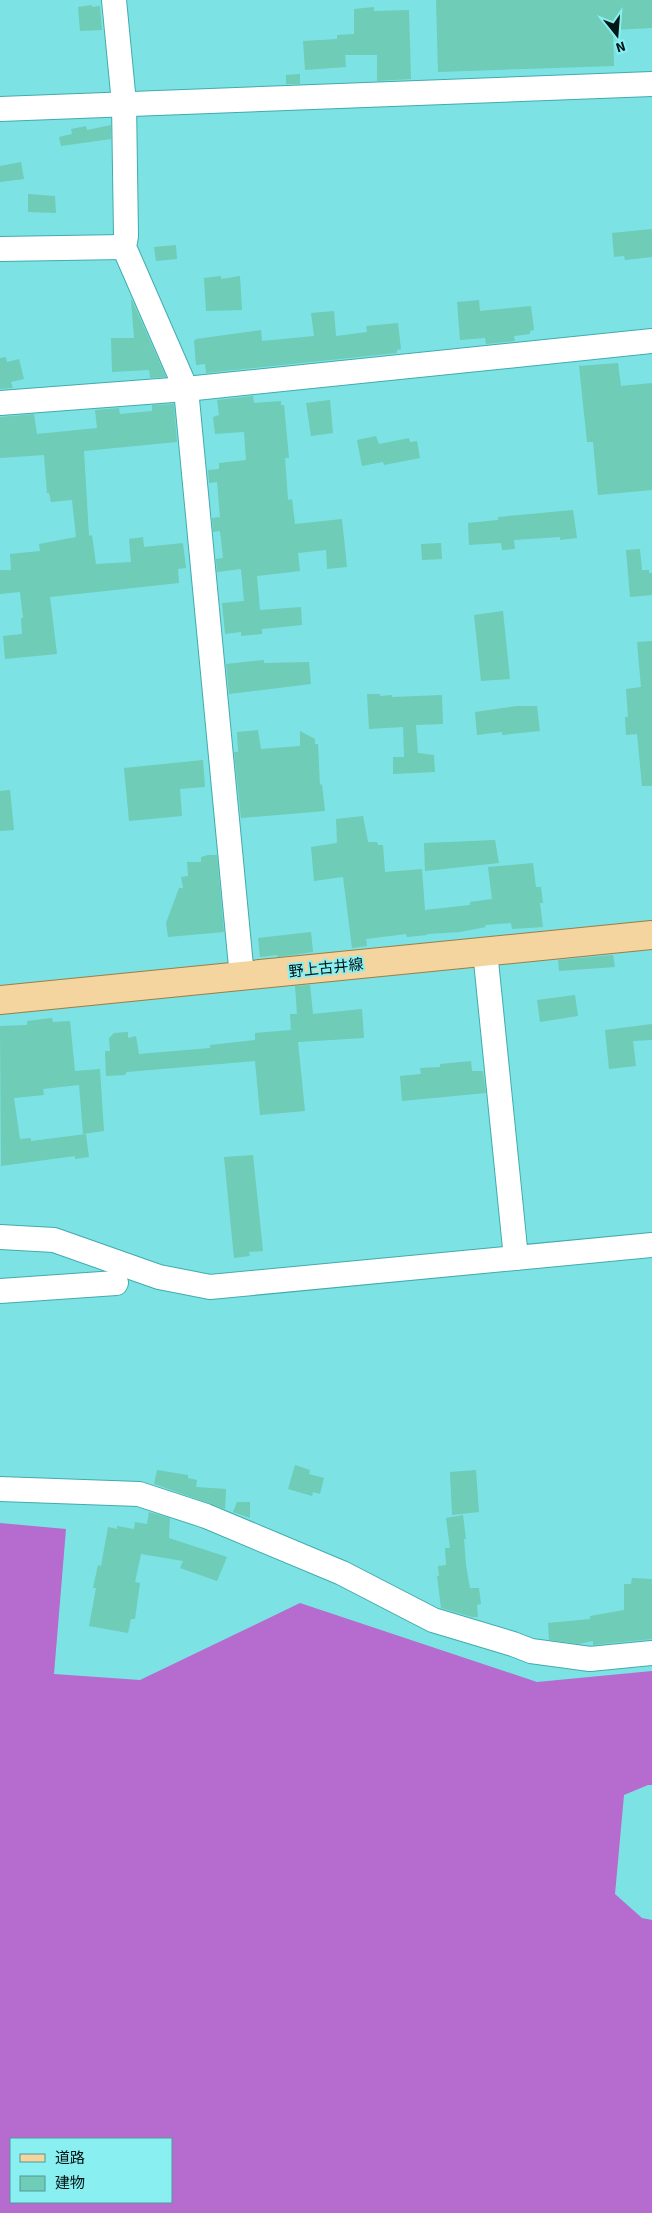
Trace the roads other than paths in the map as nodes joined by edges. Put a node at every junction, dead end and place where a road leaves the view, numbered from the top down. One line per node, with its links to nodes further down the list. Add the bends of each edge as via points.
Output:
1 (114, 0): 3 (street)
2 (652, 84): 3 (street)
3 (124, 103): 4 (street); 5 (street)
4 (0, 109)
5 (124, 247): 6 (street); 8 (street)
6 (0, 249)
7 (652, 341): 8 (street)
8 (186, 389): 9 (street); 12 (street)
9 (0, 403)
10 (652, 934): 11 (main road, 野上古井線)
11 (484, 951): 12 (main road, 野上古井線); 16 (street)
12 (242, 977): 13 (main road, 野上古井線)
13 (0, 1000)
14 (0, 1238): 16 (street, via 54,1240 159,1277 210,1287)
15 (652, 1245): 16 (street)
16 (516, 1258)
17 (116, 1283): 18 (street)
18 (0, 1291)
19 (0, 1489): 20 (street, via 139,1494 206,1516 342,1573 432,1620 531,1651 590,1659)
20 (652, 1653)

